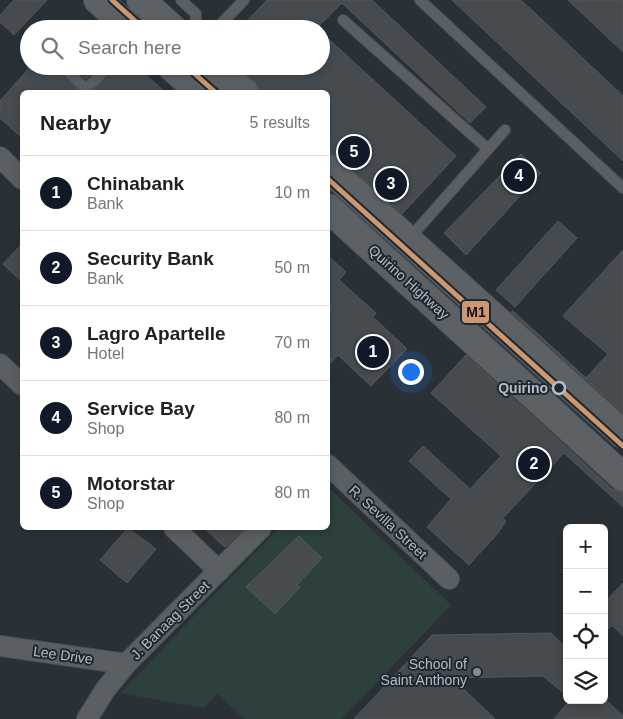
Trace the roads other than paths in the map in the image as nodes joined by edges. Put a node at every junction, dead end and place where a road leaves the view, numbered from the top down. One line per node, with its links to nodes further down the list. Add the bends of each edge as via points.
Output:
1 (98, 0): 6 (main road)
2 (141, 0): 7 (main road)
3 (182, 0): 8 (lane, via 196,14)
4 (244, 0): 9 (lane)
5 (422, 0): 22 (lane)
6 (120, 20)
7 (163, 20)
8 (196, 20)
9 (225, 20)
10 (343, 20): 18 (lane)
11 (71, 75): 12 (lane, via 86,89)
12 (100, 75)
13 (182, 75): 15 (main road)
14 (224, 75): 16 (main road)
15 (198, 90)
16 (242, 90)
17 (505, 130): 18 (lane)
18 (488, 149): 24 (lane)
19 (0, 158): 21 (street)
20 (330, 170): 24 (main road)
21 (20, 176)
22 (623, 188)
23 (330, 210): 29 (main road, Quirino Highway)
24 (408, 240): 27 (main road)
25 (0, 364): 26 (street)
26 (20, 383)
27 (623, 434)
28 (330, 467): 33 (street, R. Sevilla Street)
29 (623, 477)
30 (176, 530): 32 (street)
31 (259, 530): 32 (street, J. Banaag Street)
32 (219, 570): 35 (street, J. Banaag Street)
33 (449, 579)
34 (0, 646): 35 (street, Lee Drive)
35 (126, 664): 36 (street, J. Banaag Street)
36 (87, 719)

